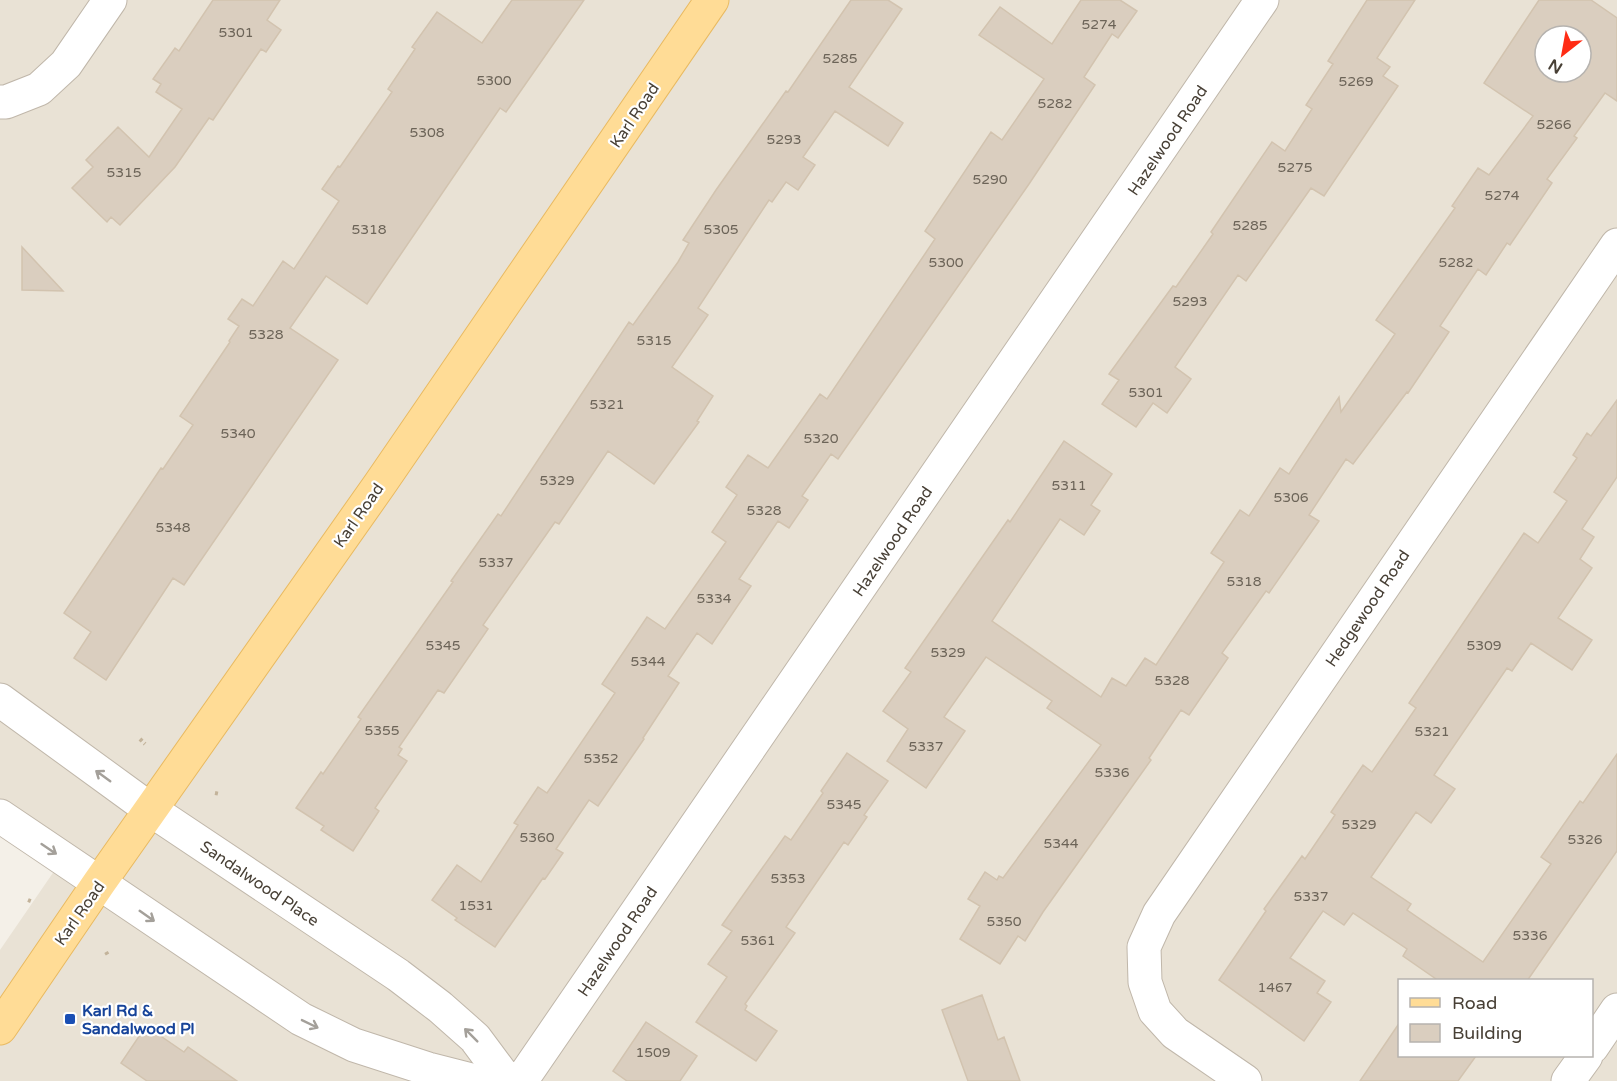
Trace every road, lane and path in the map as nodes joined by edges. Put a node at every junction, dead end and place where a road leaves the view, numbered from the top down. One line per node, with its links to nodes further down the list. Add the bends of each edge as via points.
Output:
1 (110, 0): 4 (street, via 66,64 39,89)
2 (712, 0): 9 (main road, Karl Road)
3 (1262, 0): 20 (street, Hazelwood Road)
4 (3, 102)
5 (1617, 245): 21 (street, Hedgewood Road, via 1159,914 1144,946 1145,982 1155,1011 1176,1033)
6 (0, 700): 9 (street, Sandalwood Place, one-way to 6)
7 (140, 739): 8 (path)
8 (145, 744)
9 (151, 810): 11 (main road, Karl Road); 19 (street, Sandalwood Place, one-way to 9, via 475,1038 432,1000)
10 (0, 816): 11 (street, one-way to 11)
11 (99, 883): 15 (main road, Karl Road); 18 (street, one-way to 18, via 301,1019 354,1046)
12 (106, 952): 13 (path)
13 (109, 957)
14 (1617, 1010): 16 (street)
15 (0, 1028)
16 (1593, 1046)
17 (1585, 1057): 22 (street)
18 (475, 1081)
19 (507, 1081)
20 (521, 1081)
21 (1245, 1081)
22 (1568, 1081)

